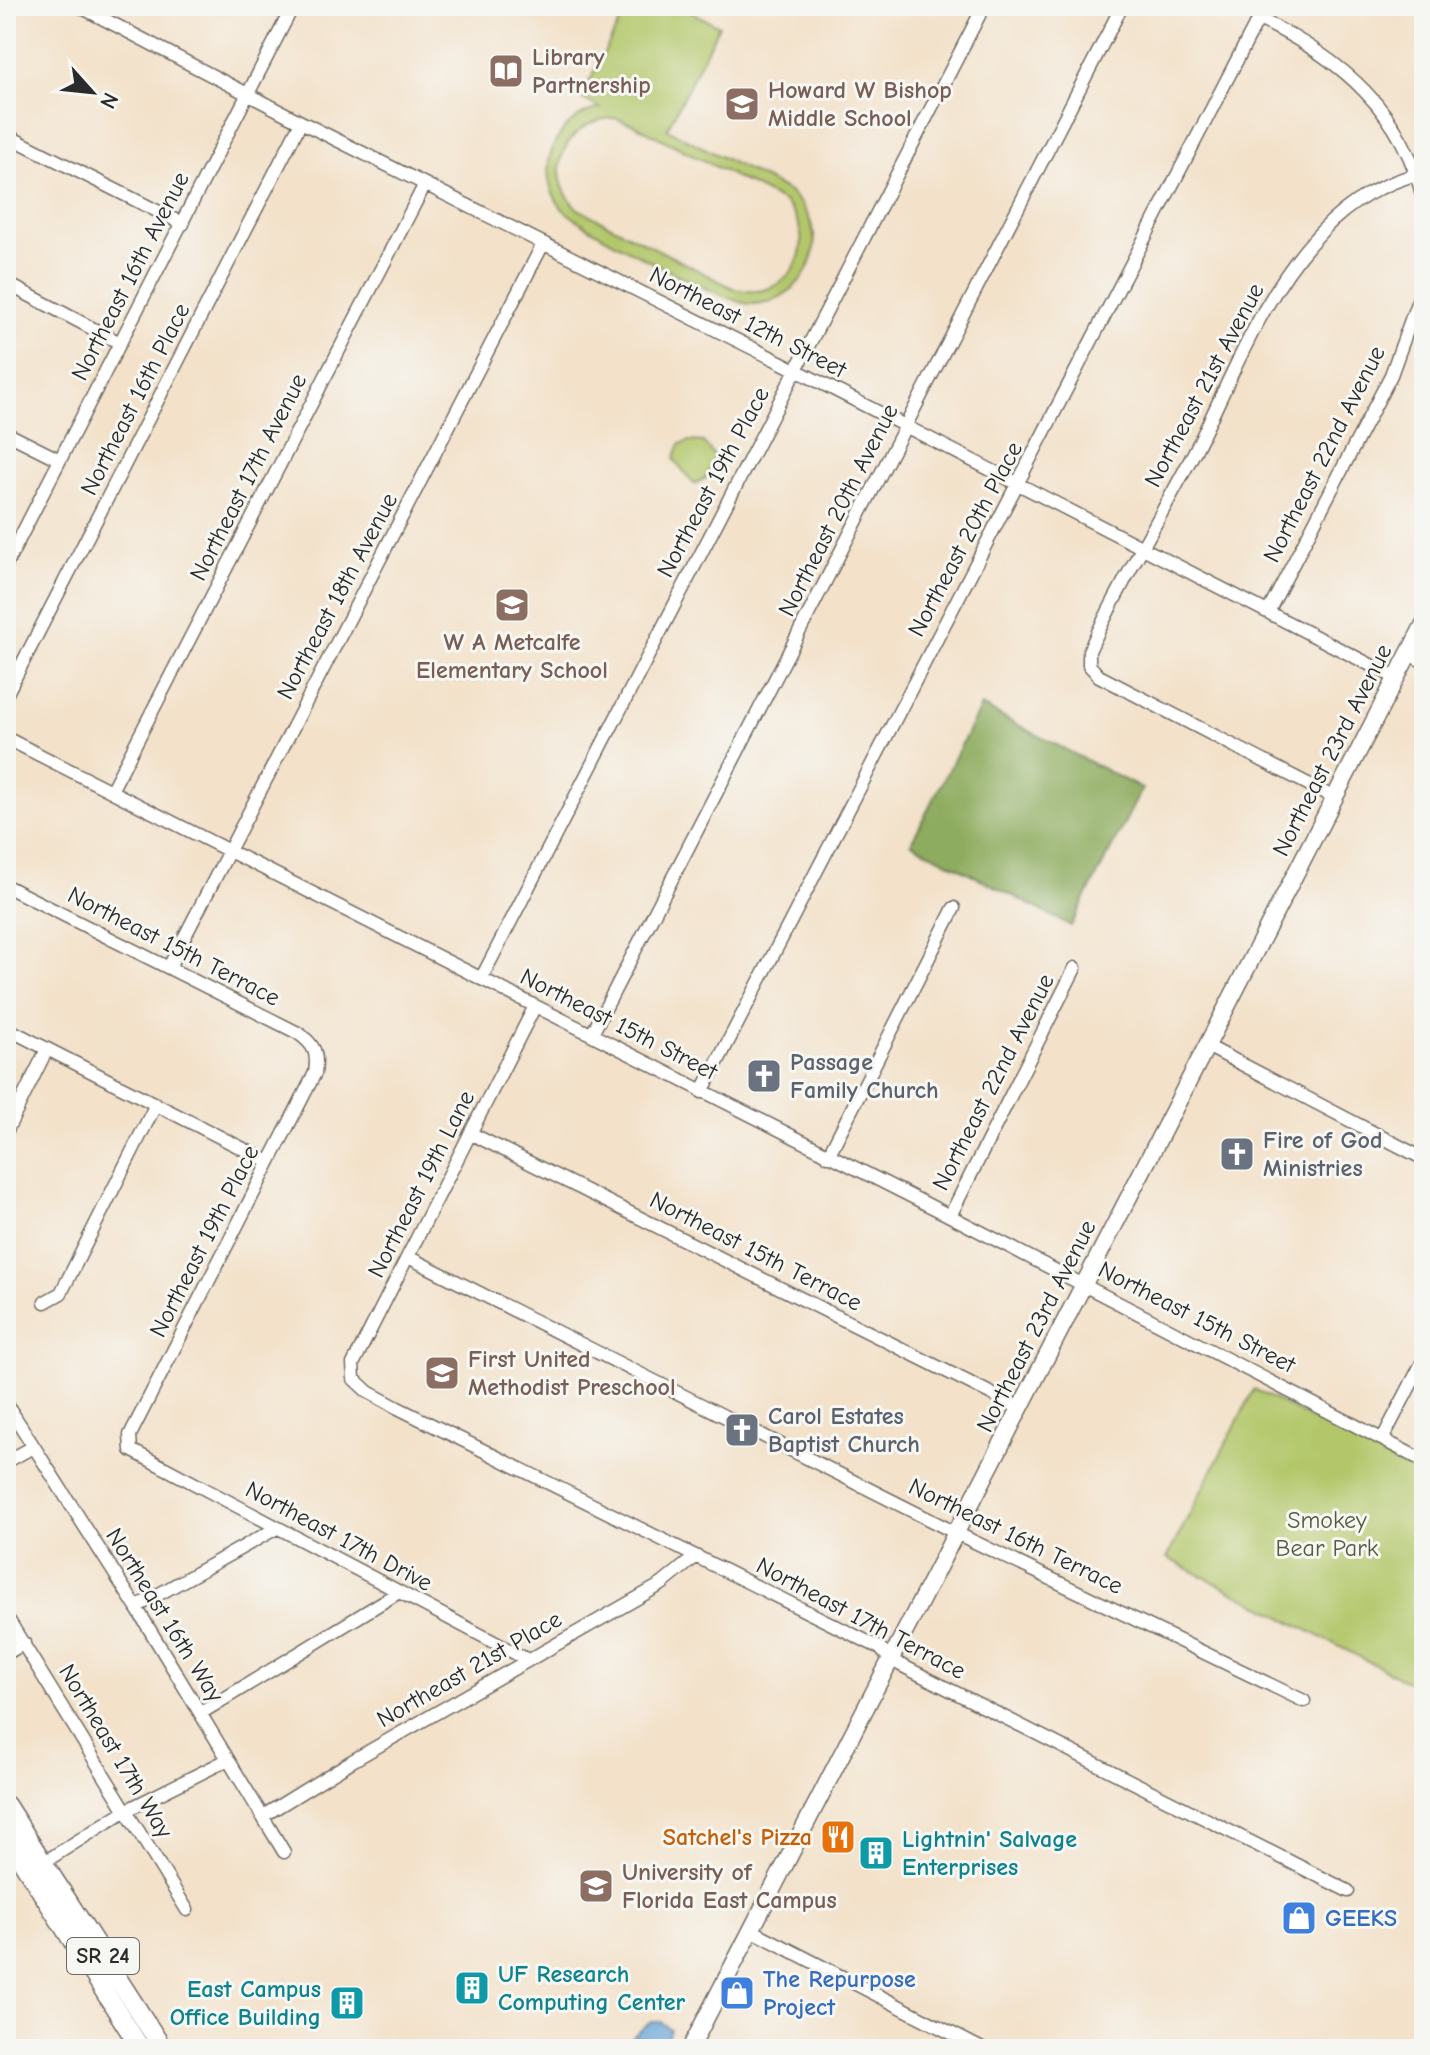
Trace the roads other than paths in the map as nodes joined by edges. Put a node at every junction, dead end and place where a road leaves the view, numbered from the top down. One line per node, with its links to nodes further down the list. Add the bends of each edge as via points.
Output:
1 (79, 6): 6 (street, Northeast 12th Street)
2 (293, 6): 8 (street, Northeast 16th Avenue)
3 (984, 6): 19 (street, Northeast 19th Place)
4 (1122, 6): 20 (street, Northeast 20th Avenue)
5 (1265, 6): 7 (street, Northeast 20th Place)
6 (99, 10): 8 (street, Northeast 12th Street)
7 (1259, 19): 11 (street, via 1323,55 1353,79 1401,134); 23 (street, Northeast 20th Place)
8 (249, 94): 9 (street, Northeast 12th Street); 14 (street, Northeast 16th Avenue)
9 (301, 122): 12 (street, Northeast 12th Street); 30 (street, Northeast 16th Place)
10 (6, 135): 14 (street)
11 (1421, 173): 13 (street); 24 (street, Northeast 21st Avenue, via 1381,185 1352,204 1296,262)
12 (425, 184): 15 (street, Northeast 12th Street); 32 (street, Northeast 17th Avenue)
13 (1424, 203)
14 (183, 224): 18 (street, Northeast 16th Avenue)
15 (543, 244): 19 (street, Northeast 12th Street); 34 (street, Northeast 18th Avenue)
16 (1424, 266): 26 (street, Northeast 22nd Avenue, via 1421,292 1391,375)
17 (6, 283): 18 (street)
18 (120, 343): 22 (street, Northeast 16th Avenue)
19 (796, 370): 20 (street, Northeast 12th Street); 39 (street, Northeast 19th Place)
20 (905, 427): 23 (street, Northeast 12th Street); 42 (street, Northeast 20th Avenue)
21 (6, 433): 22 (street)
22 (60, 460): 25 (street, Northeast 16th Avenue)
23 (1018, 484): 24 (street, Northeast 12th Street); 46 (street, Northeast 20th Place)
24 (1143, 549): 26 (street, Northeast 12th Street); 33 (street, Northeast 21st Avenue, via 1089,651 1091,668)
25 (6, 565)
26 (1268, 612): 29 (street, Northeast 12th Street)
27 (1424, 624): 28 (main road, Northeast 23rd Avenue)
28 (1416, 658): 29 (main road, Northeast 23rd Avenue)
29 (1396, 678): 33 (main road, Northeast 23rd Avenue)
30 (6, 695)
31 (6, 738): 32 (street, Northeast 15th Street)
32 (111, 791): 34 (street, Northeast 15th Street)
33 (1335, 798): 43 (main road, Northeast 23rd Avenue)
34 (228, 850): 37 (street, Northeast 18th Avenue); 39 (street, Northeast 15th Street)
35 (6, 886): 37 (street, Northeast 15th Terrace)
36 (954, 908): 50 (street)
37 (169, 967): 45 (street, Northeast 15th Terrace, via 298,1033)
38 (1075, 968): 53 (street, Northeast 22nd Avenue)
39 (481, 979): 40 (street, Northeast 15th Street)
40 (535, 1006): 42 (street, Northeast 15th Street); 49 (street, Northeast 19th Lane)
41 (6, 1028): 44 (street)
42 (592, 1034): 46 (street, Northeast 15th Street)
43 (1207, 1046): 51 (street); 55 (main road, Northeast 23rd Avenue)
44 (47, 1049): 47 (street); 48 (street)
45 (316, 1052): 52 (street, Northeast 19th Place, via 315,1073)
46 (702, 1092): 50 (street, Northeast 15th Street)
47 (156, 1104): 52 (street); 56 (street, via 61,1293)
48 (6, 1132)
49 (472, 1134): 54 (street, Northeast 19th Lane); 60 (street, Northeast 15th Terrace)
50 (828, 1156): 53 (street, Northeast 15th Street)
51 (1424, 1159)
52 (269, 1162): 63 (street, Northeast 19th Place, via 130,1435)
53 (950, 1216): 55 (street, Northeast 15th Street)
54 (408, 1257): 58 (street, Northeast 19th Lane, via 353,1364); 67 (street, Northeast 16th Terrace)
55 (1084, 1284): 60 (main road, Northeast 23rd Avenue); 61 (street, Northeast 15th Street)
56 (45, 1302)
57 (1424, 1359): 61 (street)
58 (356, 1381): 68 (street, Northeast 17th Terrace, via 378,1398)
59 (6, 1403): 62 (street, Northeast 16th Way)
60 (1020, 1408): 67 (main road, Northeast 23rd Avenue)
61 (1383, 1438): 64 (street, Northeast 15th Street)
62 (33, 1447): 65 (street); 70 (street, Northeast 16th Way)
63 (131, 1450): 66 (street, Northeast 17th Drive)
64 (1424, 1461)
65 (6, 1462)
66 (275, 1529): 69 (street, Northeast 17th Drive); 70 (street)
67 (956, 1533): 75 (main road, Northeast 23rd Avenue); 76 (street, Northeast 16th Terrace)
68 (695, 1557): 74 (street, Northeast 21st Place, via 662,1584); 75 (street, Northeast 17th Terrace, via 880,1648)
69 (399, 1592): 74 (street, Northeast 17th Drive); 77 (street)
70 (136, 1607): 77 (street, Northeast 16th Way)
71 (6, 1616): 72 (street, Northeast 17th Way)
72 (24, 1643): 73 (street); 80 (street, Northeast 17th Way)
73 (6, 1654)
74 (528, 1660): 81 (street, Northeast 21st Place)
75 (891, 1660): 85 (street, Northeast 17th Terrace); 87 (main road, Northeast 23rd Avenue)
76 (1304, 1701)
77 (201, 1713): 78 (street, Northeast 16th Way)
78 (227, 1760): 80 (street); 81 (street, Northeast 16th Way)
79 (6, 1805): 84 (highway, SR 24)
80 (125, 1811): 84 (street); 86 (street, Northeast 17th Way)
81 (263, 1816): 83 (street, Northeast 16th Way)
82 (6, 1836): 84 (highway, SR 24)
83 (284, 1852)
84 (35, 1868): 88 (highway, SR 24); 89 (highway, SR 24)
85 (1348, 1891)
86 (187, 1910)
87 (751, 1930): 90 (main road, Northeast 23rd Avenue); 91 (street)
88 (141, 2049)
89 (163, 2049)
90 (690, 2049)
91 (982, 2049)

